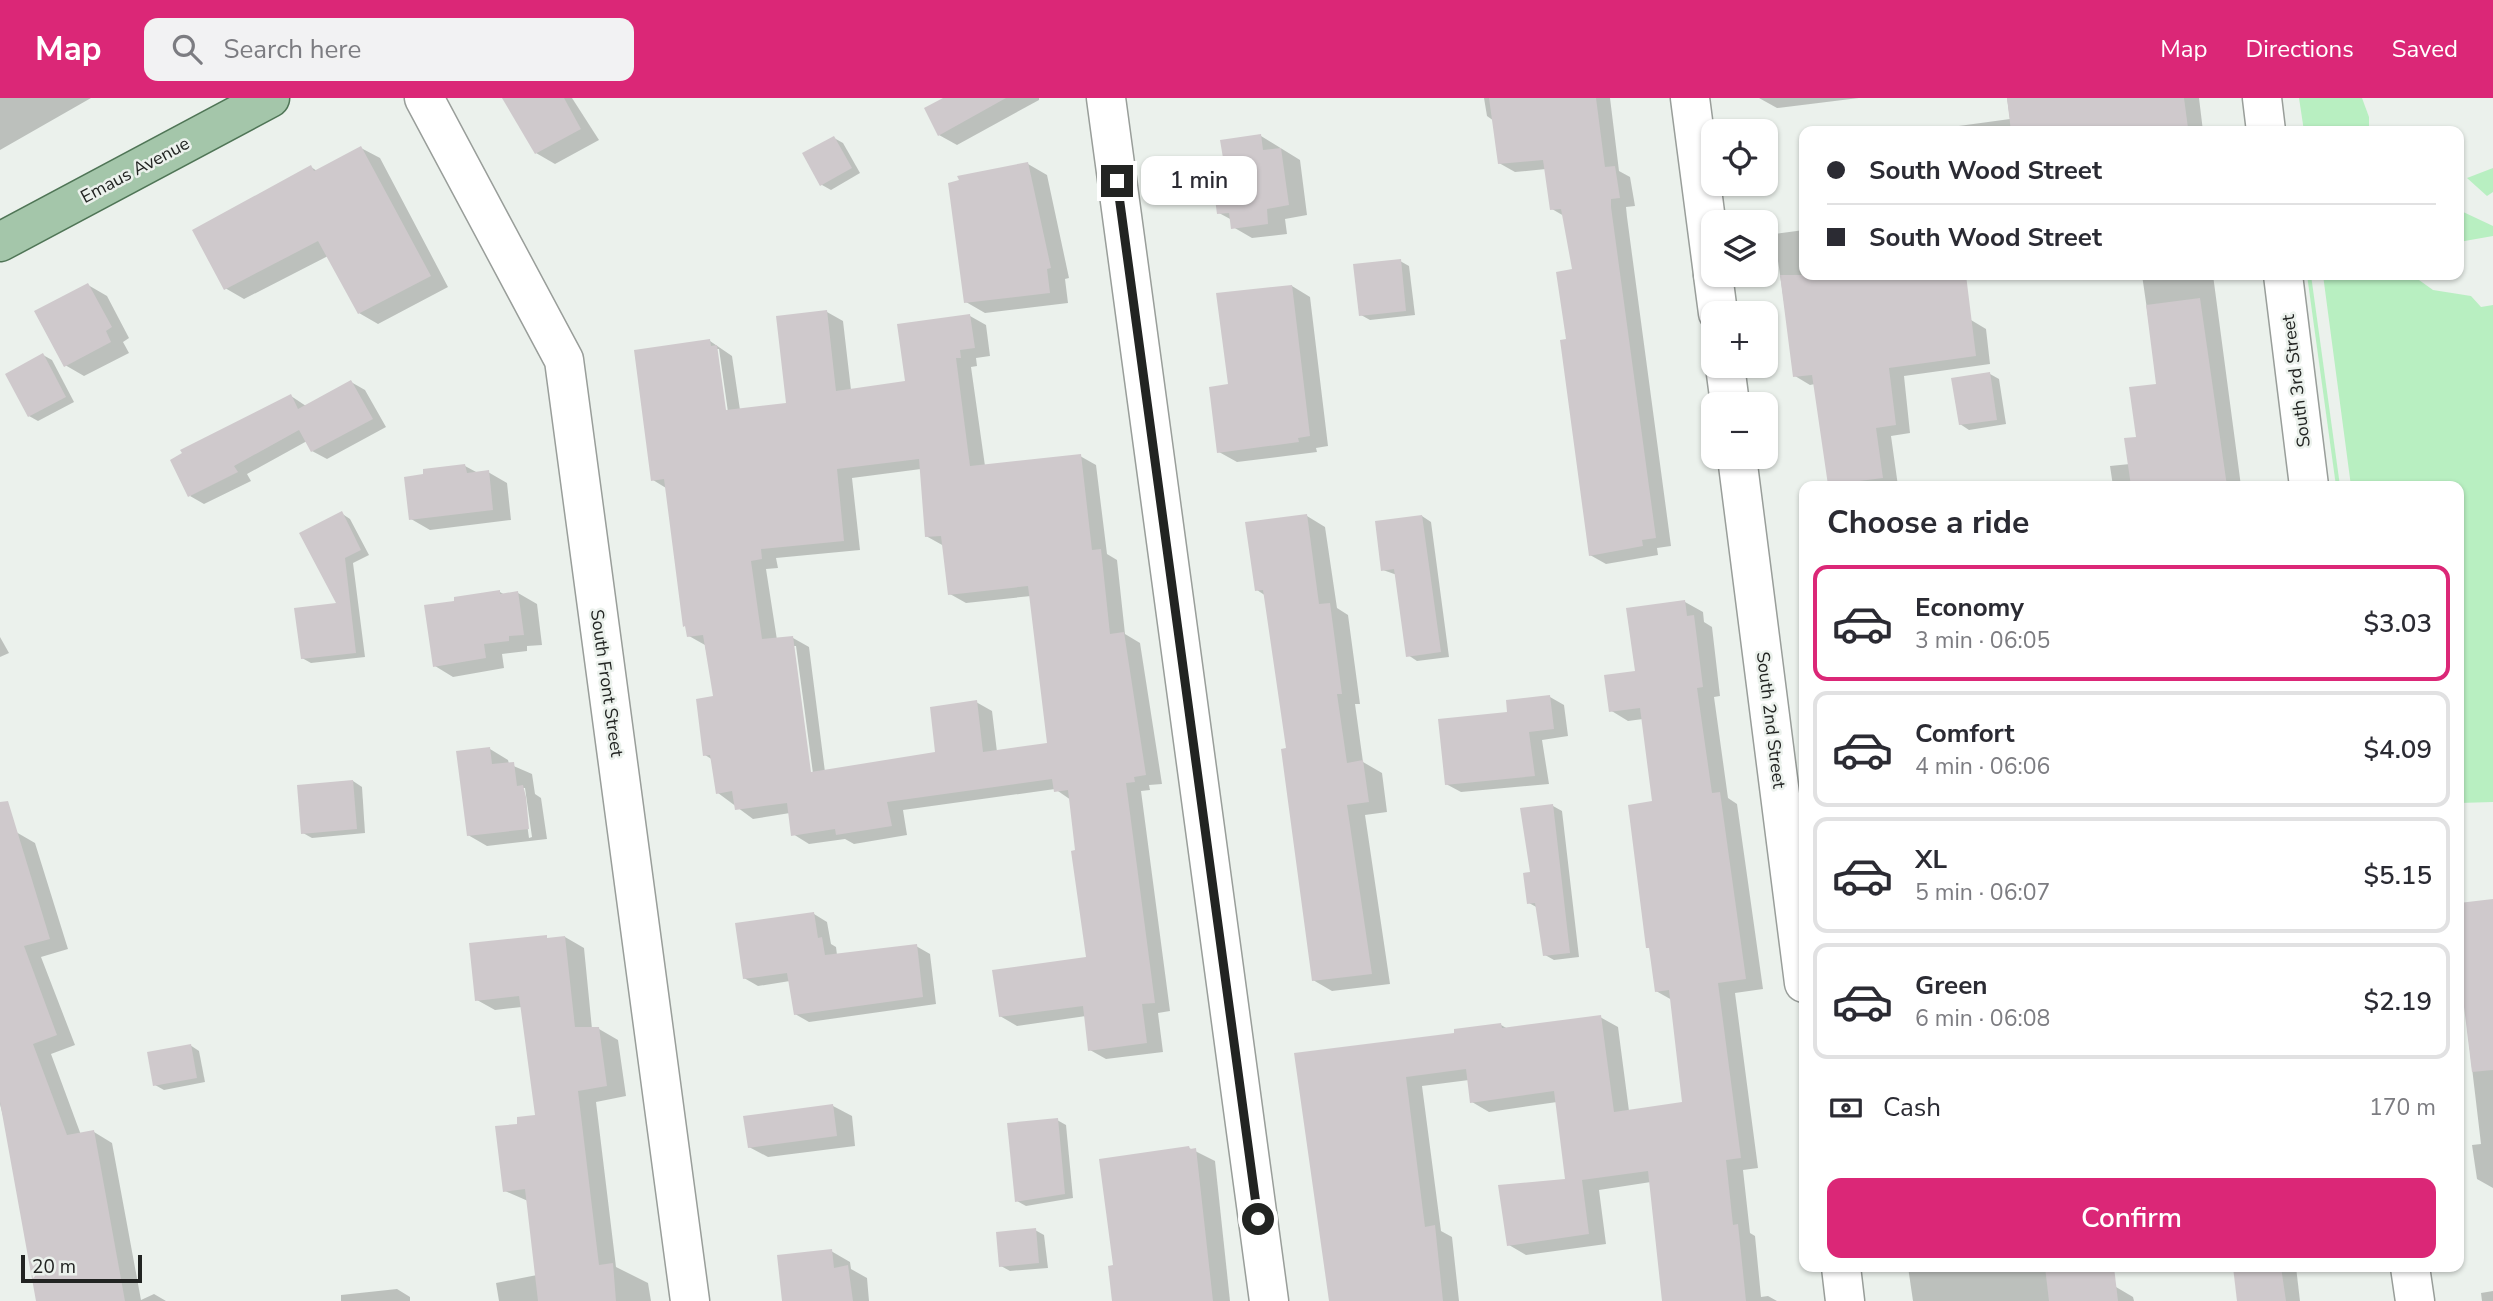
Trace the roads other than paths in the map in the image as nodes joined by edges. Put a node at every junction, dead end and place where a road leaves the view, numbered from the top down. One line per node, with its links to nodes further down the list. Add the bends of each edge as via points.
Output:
1 (270, 98): 8 (main road, Emaus Avenue)
2 (424, 98): 15 (street, South Front Street, via 564,360)
3 (1106, 98): 16 (street)
4 (1690, 98): 7 (street)
5 (2262, 98): 6 (street)
6 (2265, 126)
7 (1705, 210)
8 (0, 242)
9 (2284, 280): 11 (street, South 3rd Street)
10 (1739, 469): 12 (street, South 2nd Street)
11 (2308, 481)
12 (1799, 944)
13 (1842, 1272): 17 (street)
14 (2411, 1272): 18 (street)
15 (690, 1301)
16 (1269, 1301)
17 (1845, 1301)
18 (2415, 1301)

